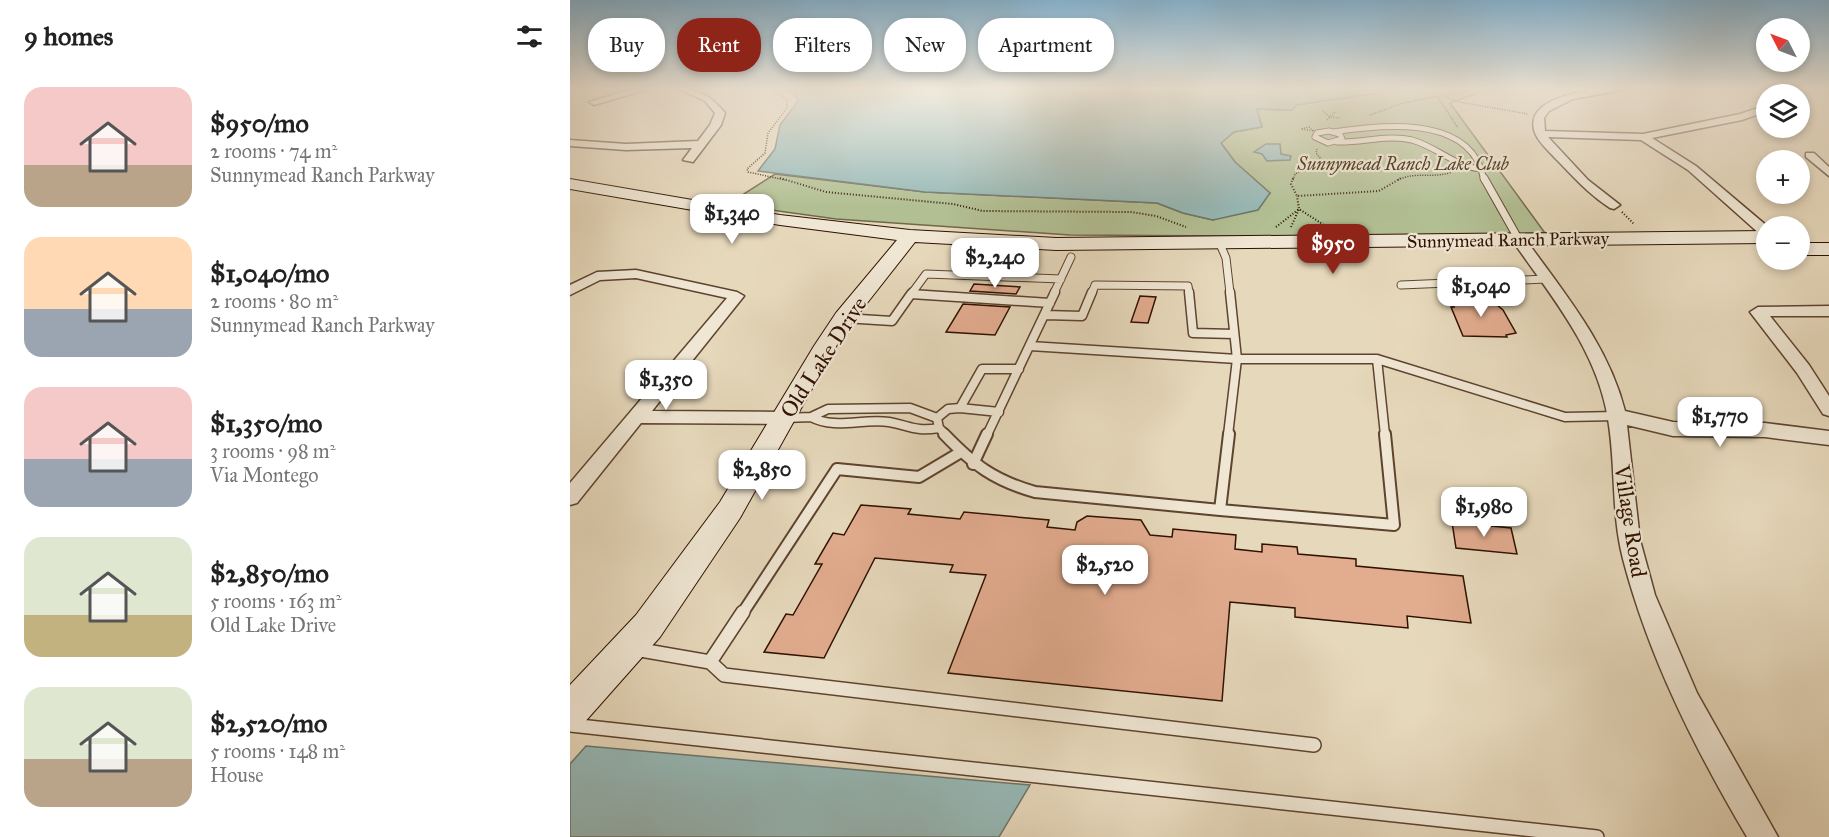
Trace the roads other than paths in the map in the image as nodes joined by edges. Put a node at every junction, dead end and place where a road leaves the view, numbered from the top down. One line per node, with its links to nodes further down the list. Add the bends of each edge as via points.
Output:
1 (713, 128): 12 (street)
2 (1364, 128): 6 (lane)
3 (1411, 128): 16 (lane, via 1434,131 1471,149 1480,159)
4 (1540, 128): 7 (street)
5 (1687, 128): 8 (street)
6 (1333, 132): 9 (lane, via 1343,138); 9 (lane, via 1320,132 1315,137 1323,142)
7 (1541, 134): 8 (street); 20 (street, via 1590,190)
8 (1643, 137): 21 (street, via 1692,168)
9 (1337, 142): 16 (lane, via 1412,140 1459,165)
10 (570, 143): 11 (street)
11 (582, 144): 12 (street); 13 (street)
12 (699, 144): 15 (street)
13 (570, 150)
14 (1810, 155): 17 (street)
15 (689, 160)
16 (1481, 169): 26 (lane, via 1485,183)
17 (1829, 172)
18 (570, 184): 25 (main road, Sunnymead Ranch Parkway)
19 (570, 199): 25 (main road, Sunnymead Ranch Parkway, via 764,231)
20 (1614, 205)
21 (1756, 225)
22 (1756, 235): 26 (main road, Sunnymead Ranch Parkway)
23 (1810, 236): 24 (main road)
24 (1829, 236)
25 (905, 242): 30 (main road, Sunnymead Ranch Parkway); 31 (main road, Sunnymead Ranch Parkway); 40 (main road, Old Lake Drive)
26 (1523, 246): 29 (main road, Sunnymead Ranch Parkway); 30 (main road, Sunnymead Ranch Parkway); 33 (street, Village Road)
27 (1810, 249): 28 (main road)
28 (1829, 249)
29 (1756, 250)
30 (1223, 251): 31 (main road, Sunnymead Ranch Parkway); 41 (lane)
31 (1071, 257): 32 (lane)
32 (1061, 279): 36 (lane, via 926,273); 37 (lane)
33 (1546, 279): 34 (lane); 49 (street, Village Road, via 1585,332 1605,372)
34 (1401, 285)
35 (570, 291): 50 (street, via 597,276 636,274 737,296)
36 (911, 294): 37 (lane); 40 (lane, via 892,321)
37 (1050, 303): 39 (lane)
38 (1829, 311): 47 (street, via 1758,312)
39 (1045, 315): 41 (lane, via 1082,316 1095,285 1188,286 1192,333); 42 (lane)
40 (844, 318): 52 (main road, Old Lake Drive)
41 (1234, 334): 43 (lane)
42 (1030, 346): 43 (lane); 45 (lane)
43 (1237, 359): 44 (lane); 58 (lane)
44 (1377, 359): 49 (lane, via 1565,417); 58 (lane, via 1394,525)
45 (1019, 369): 46 (lane, via 982,369); 48 (lane)
46 (960, 408): 48 (lane); 53 (lane, via 948,409)
47 (1829, 410)
48 (999, 412): 56 (lane)
49 (1617, 416): 54 (street, via 1673,429 1765,430); 65 (street, Village Road, via 1632,555 1648,608 1682,697)
50 (638, 417): 52 (street); 57 (street)
51 (811, 417): 52 (lane); 53 (lane, via 822,423 888,422 920,431); 53 (lane, via 828,409 910,408)
52 (783, 418): 59 (main road, Old Lake Drive, via 730,510 648,626)
53 (938, 423): 55 (lane)
54 (1829, 438)
55 (961, 452): 56 (lane); 60 (lane, via 919,477 837,469)
56 (973, 464): 58 (lane, via 992,479 1035,492)
57 (570, 497)
58 (1220, 510)
59 (627, 648): 60 (lane); 61 (main road, Old Lake Drive)
60 (710, 662): 63 (lane, via 724,675)
61 (570, 711)
62 (570, 725): 64 (lane)
63 (1314, 745)
64 (1597, 837)
65 (1763, 837)

